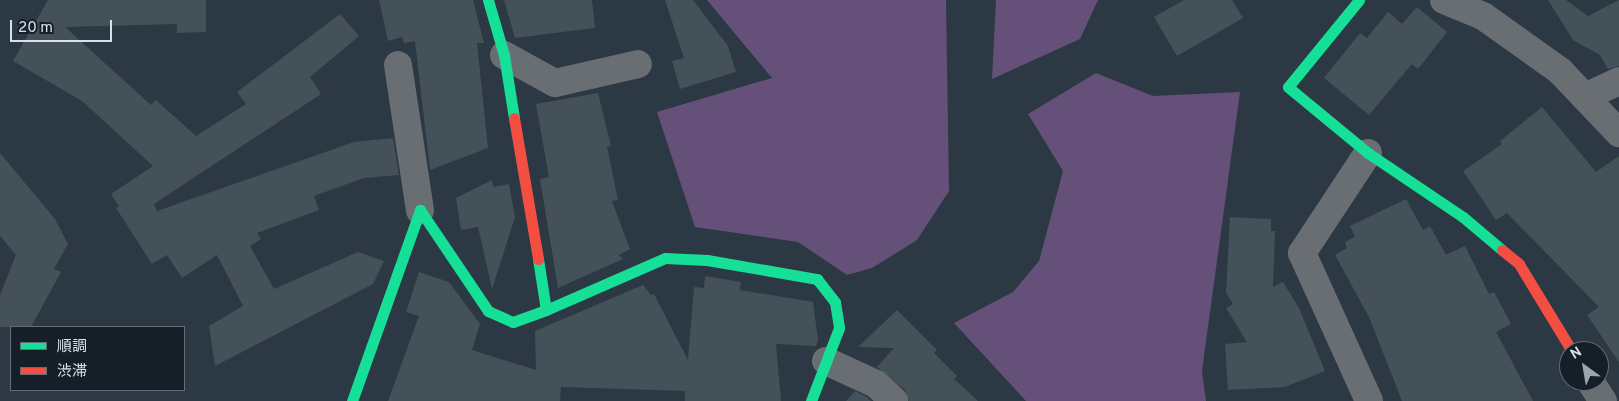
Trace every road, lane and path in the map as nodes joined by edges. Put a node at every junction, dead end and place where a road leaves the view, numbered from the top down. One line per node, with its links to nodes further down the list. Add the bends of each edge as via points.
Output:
1 (488, 0): 4 (street)
2 (1359, 0): 10 (street, via 1288,87)
3 (1444, 0): 8 (street, via 1483,16 1560,71)
4 (504, 55): 5 (street, via 554,83); 12 (street)
5 (638, 64)
6 (398, 65): 11 (street)
7 (1619, 81): 8 (street)
8 (1585, 97): 9 (street)
9 (1619, 133)
10 (1368, 154): 13 (street, via 1463,217 1519,264); 18 (street, via 1302,253)
11 (420, 210): 12 (street, via 488,311 513,322); 15 (street)
12 (546, 310): 14 (street, via 665,258 806,275 817,279 835,302 839,328)
13 (1566, 341)
14 (826, 361): 16 (street); 17 (street, via 876,384)
15 (352, 401)
16 (811, 401)
17 (894, 401)
18 (1369, 401)

